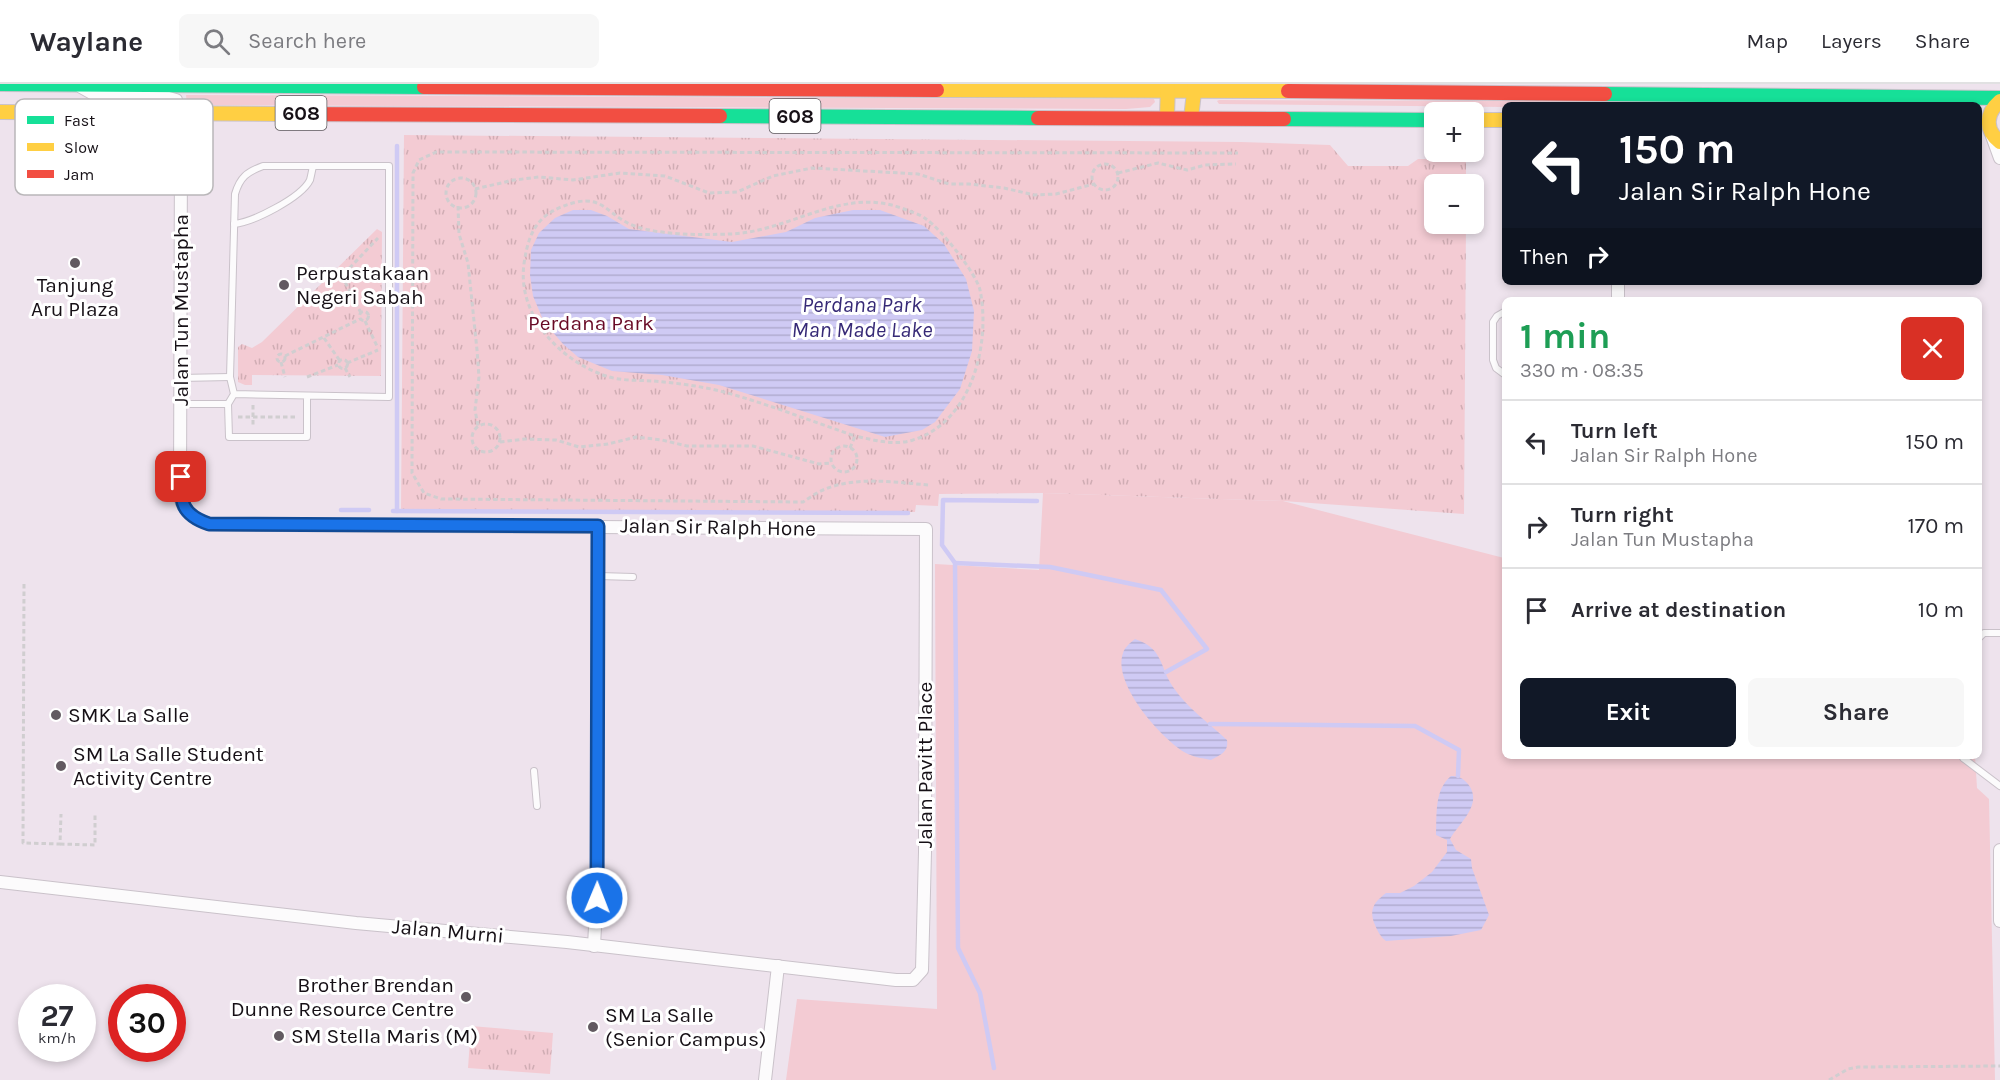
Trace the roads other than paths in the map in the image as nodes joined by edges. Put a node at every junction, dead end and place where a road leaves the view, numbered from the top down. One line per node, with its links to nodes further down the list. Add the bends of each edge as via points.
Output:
1 (0, 84): 2 (main road, 608)
2 (75, 84): 8 (main road, 608); 11 (street, via 99,97)
3 (1081, 84): 8 (main road)
4 (1317, 84): 9 (main road)
5 (1168, 88): 6 (main road, 608); 8 (main road, 608); 16 (main road)
6 (1194, 88): 9 (main road); 17 (main road)
7 (1469, 88): 9 (main road); 10 (main road)
8 (1067, 90)
9 (1332, 91)
10 (1811, 95): 12 (main road)
11 (172, 99)
12 (2000, 99): 21 (main road, via 1989,114)
13 (0, 112): 14 (main road, 608)
14 (15, 112)
15 (213, 113): 16 (main road, 608)
16 (1167, 117): 17 (main road, 608)
17 (1191, 118): 18 (main road)
18 (1424, 120)
19 (1484, 120): 20 (main road)
20 (1502, 120)
21 (1990, 133): 22 (street)
22 (2000, 158)
23 (313, 166): 25 (lane, via 309,181 298,194 244,223); 25 (lane, via 263,166 246,173 235,194); 31 (lane, via 389,166 389,397)
24 (181, 195): 29 (street, Jalan Tun Mustapha)
25 (234, 224): 28 (lane)
26 (1502, 313): 27 (lane, via 1493,322 1493,360)
27 (1502, 372)
28 (230, 377): 29 (lane); 30 (lane)
29 (180, 378): 32 (street, Jalan Tun Mustapha)
30 (234, 394): 31 (lane); 33 (lane)
31 (307, 396): 33 (lane, via 307,437 229,437)
32 (180, 404): 33 (lane); 34 (street, Jalan Tun Mustapha, via 180,496)
33 (228, 404)
34 (189, 514): 35 (street, Jalan Sir Ralph Hone, via 209,524)
35 (598, 526): 36 (street, Jalan Sir Ralph Hone); 37 (street)
36 (926, 529): 51 (street, Jalan Pavitt Place, via 923,957 922,970 913,980)
37 (599, 576): 38 (lane); 49 (street)
38 (633, 577)
39 (1982, 632): 40 (lane)
40 (2000, 633)
41 (1964, 759): 43 (lane)
42 (534, 771): 44 (lane)
43 (2000, 786)
44 (537, 806)
45 (2000, 850): 46 (street)
46 (1999, 875): 48 (street)
47 (0, 882): 49 (street, Jalan Murni)
48 (2000, 921)
49 (594, 946): 50 (street, Jalan Murni)
50 (778, 966): 51 (street, Jalan Murni); 52 (street)
51 (896, 980)
52 (765, 1080)

